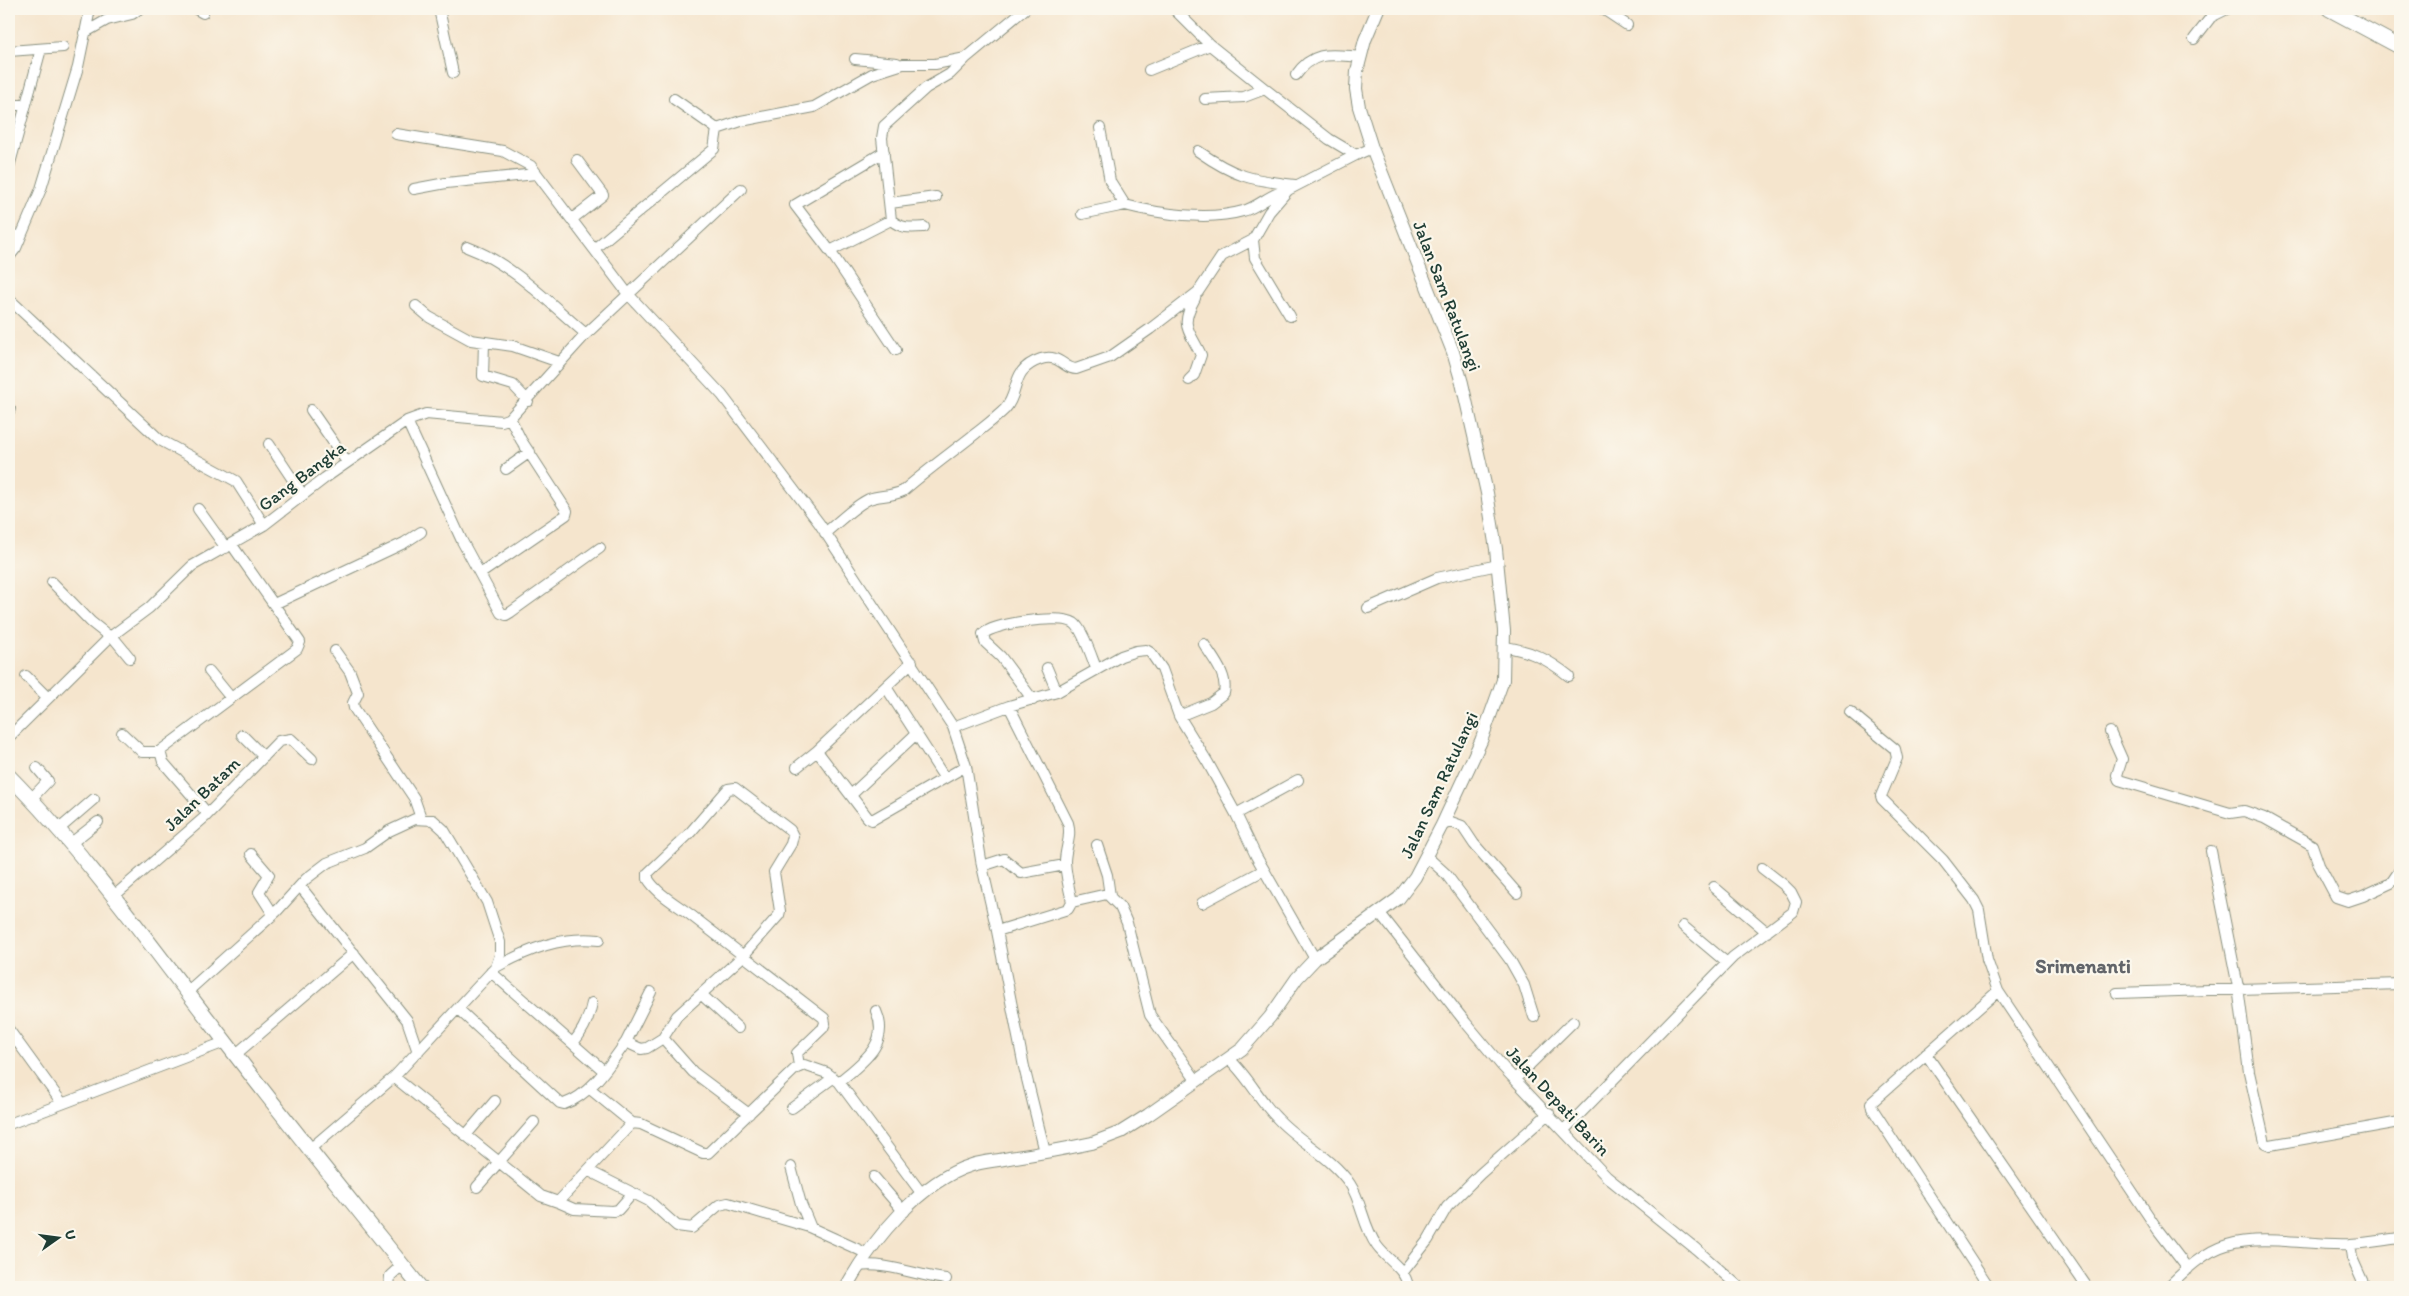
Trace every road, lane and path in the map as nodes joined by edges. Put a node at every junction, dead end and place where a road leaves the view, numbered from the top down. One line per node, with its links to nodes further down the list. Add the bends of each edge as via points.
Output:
1 (90, 9): 11 (street)
2 (139, 9): 11 (street, via 107,20)
3 (439, 9): 23 (street)
4 (1025, 9): 19 (street)
5 (1174, 9): 13 (street)
6 (1378, 9): 18 (street, Jalan Sam Ratulangi)
7 (1603, 9): 10 (street)
8 (2227, 9): 12 (street, via 2204,23)
9 (2329, 9): 15 (main road)
10 (1627, 25)
11 (84, 33): 52 (street, via 78,67 41,189)
12 (2194, 39)
13 (1210, 45): 22 (street); 25 (street)
14 (63, 47): 16 (street)
15 (2400, 47)
16 (41, 49): 17 (street); 29 (street)
17 (9, 51)
18 (1360, 56): 24 (street, via 1317,56 1306,62); 33 (street, Jalan Sam Ratulangi, via 1356,89)
19 (966, 58): 21 (street, via 935,64); 35 (street, via 884,126)
20 (855, 59): 21 (street)
21 (903, 64): 31 (street, via 872,74 803,111 741,121)
22 (1149, 70)
23 (453, 73)
24 (1296, 75)
25 (1265, 89): 26 (street, via 1244,97); 36 (street, via 1329,139)
26 (1205, 99)
27 (674, 100): 31 (street)
28 (9, 105): 29 (street)
29 (26, 105): 38 (street)
30 (1100, 128): 46 (street, via 1110,181)
31 (717, 129): 55 (street, via 714,149)
32 (396, 134): 39 (street, via 503,151 531,166)
33 (1372, 148): 36 (street); 83 (street, Jalan Sam Ratulangi, via 1453,352 1487,493)
34 (1198, 151): 40 (street, via 1240,176)
35 (884, 152): 45 (street); 56 (street, via 795,205)
36 (1356, 155): 40 (street)
37 (577, 160): 48 (street, via 603,193)
38 (9, 167)
39 (536, 174): 41 (street); 48 (street)
40 (1299, 185): 43 (street)
41 (414, 189)
42 (741, 189): 59 (street)
43 (1288, 190): 46 (street, via 1270,196 1251,209 1232,214 1161,214); 53 (street, via 1269,212)
44 (936, 197): 45 (street)
45 (890, 202): 49 (street)
46 (1125, 205): 47 (street)
47 (1082, 214)
48 (572, 219): 55 (street)
49 (891, 220): 50 (street, via 906,229); 56 (street)
50 (924, 228)
51 (9, 229): 52 (street)
52 (19, 240): 57 (street)
53 (1253, 240): 58 (street, via 1222,256); 62 (street, via 1255,258)
54 (467, 247): 63 (street, via 484,253 505,267)
55 (594, 249): 59 (street)
56 (830, 250): 65 (street)
57 (9, 257)
58 (1198, 292): 67 (street, via 1185,318 1190,339 1201,356); 80 (street, via 1102,361 1072,369 1059,359 1040,360 1019,374 1009,403 990,422 903,491 886,498 871,498)
59 (628, 294): 63 (street); 80 (street, via 722,395)
60 (9, 299): 78 (street, via 160,440 236,481)
61 (416, 306): 64 (street, via 471,340)
62 (1290, 316)
63 (586, 334): 66 (street)
64 (484, 343): 66 (street, via 513,346); 68 (street, via 483,376 513,385)
65 (896, 350)
66 (559, 362): 68 (street)
67 (1189, 380)
68 (528, 401): 70 (street)
69 (311, 410): 74 (street)
70 (510, 418): 71 (street, Gang Bangka, via 502,421 426,414); 73 (street)
71 (407, 421): 74 (street, Gang Bangka); 84 (street)
72 (269, 444): 76 (street)
73 (530, 452): 75 (street); 84 (street, via 567,513)
74 (347, 462): 76 (street, Gang Bangka)
75 (506, 469)
76 (304, 495): 78 (street, Gang Bangka)
77 (198, 509): 81 (street)
78 (264, 525): 81 (street, Gang Bangka)
79 (421, 532): 86 (street)
80 (825, 533): 93 (street)
81 (229, 547): 86 (street); 88 (street, Gang Bangka, via 192,566 155,603)
82 (600, 548): 84 (street, via 506,615 501,613)
83 (1498, 565): 87 (street, via 1437,578); 90 (street, Jalan Sam Ratulangi)
84 (480, 574)
85 (52, 582): 88 (street, via 91,622)
86 (274, 604): 102 (street, via 298,638 299,645)
87 (1368, 608)
88 (111, 637): 92 (street); 101 (street, Gang Bangka)
89 (1204, 644): 106 (street, via 1223,676 1226,684 1224,693 1220,699)
90 (1504, 647): 98 (street, via 1535,654); 130 (street, Jalan Sam Ratulangi, via 1503,680 1484,733)
91 (335, 651): 128 (street, via 350,672 358,693 354,708 414,798)
92 (130, 658)
93 (912, 662): 99 (street); 107 (street)
94 (1047, 668): 100 (street)
95 (1096, 668): 100 (street); 103 (street, via 1078,627 1071,622 1045,620 989,629 983,634 985,642 1002,657); 106 (street, via 1146,650 1162,669)
96 (209, 672): 102 (street)
97 (26, 676): 101 (street)
98 (1569, 676)
99 (886, 687): 110 (street); 113 (street)
100 (1057, 692): 103 (street)
101 (48, 698): 112 (street, Gang Bangka)
102 (231, 698): 114 (street)
103 (1033, 700): 104 (street)
104 (1009, 706): 107 (street); 137 (street, via 1068,823 1070,838)
105 (1850, 712): 162 (street, via 1895,749 1897,758 1882,799 1943,860 1974,900)
106 (1179, 716): 127 (street)
107 (953, 726): 117 (street)
108 (2110, 732): 141 (street, via 2122,759 2117,775 2119,780 2230,813 2244,811 2306,840 2316,850 2336,897 2348,901 2363,896 2391,883)
109 (122, 733): 114 (street, via 142,752)
110 (916, 734): 121 (street); 123 (street)
111 (242, 735): 115 (street)
112 (9, 737)
113 (817, 751): 118 (street); 123 (street)
114 (160, 752): 126 (street, via 163,762)
115 (264, 757): 116 (street, Jalan Batam, via 279,742 288,739); 126 (street, Jalan Batam)
116 (312, 760)
117 (966, 766): 121 (street); 138 (street)
118 (797, 767)
119 (37, 768): 124 (street, via 48,781)
120 (9, 776): 124 (main road)
121 (944, 777): 123 (street, via 872,820)
122 (1298, 780): 127 (street)
123 (851, 795)
124 (31, 799): 131 (main road)
125 (94, 799): 131 (street)
126 (208, 814): 145 (street, Jalan Batam)
127 (1236, 814): 140 (street)
128 (421, 818): 142 (street, via 388,831 365,848 327,863); 159 (street, via 438,822 487,902 500,942 500,955)
129 (98, 822): 132 (street)
130 (1442, 826): 136 (street, Jalan Sam Ratulangi); 144 (street, via 1450,822 1462,826)
131 (58, 830): 132 (main road)
132 (70, 844): 145 (main road)
133 (1098, 845): 146 (street, via 1108,875)
134 (2211, 851): 161 (street)
135 (251, 854): 150 (street, via 269,875 259,892)
136 (1426, 856): 149 (street, Jalan Sam Ratulangi, via 1415,878 1399,898); 170 (street, via 1446,874 1510,960 1524,985)
137 (1065, 865): 138 (street, via 1021,873 1004,860); 147 (street)
138 (982, 866): 152 (street)
139 (1762, 868): 153 (street, via 1788,888 1796,902 1793,912)
140 (1264, 870): 148 (street); 157 (street)
141 (2400, 870)
142 (300, 886): 150 (street); 155 (street)
143 (1714, 887): 153 (street)
144 (1517, 894)
145 (114, 896): 163 (main road)
146 (1110, 896): 147 (street, via 1101,894); 187 (street, via 1127,923 1150,1016)
147 (1072, 902): 152 (street, via 1068,909)
148 (1202, 903)
149 (1379, 912): 157 (street, Jalan Sam Ratulangi); 185 (street, Jalan Depati Barin, via 1466,1023)
150 (273, 914): 163 (street)
151 (1682, 926): 158 (street)
152 (997, 931): 201 (street, via 1024,1067)
153 (1766, 932): 158 (street)
154 (599, 940): 159 (street, via 583,938 537,946)
155 (354, 953): 178 (street, via 406,1020); 180 (street)
156 (744, 956): 156 (street, via 648,879 648,873 731,788 740,790 790,830 793,836 774,872 780,901 779,916); 166 (street); 182 (street, via 825,1021 823,1028 797,1053)
157 (1315, 959): 181 (street, Jalan Sam Ratulangi, via 1297,978 1270,1017)
158 (1727, 963): 198 (street)
159 (493, 969): 168 (street); 177 (street)
160 (2400, 984): 161 (street)
161 (2238, 987): 165 (street); 195 (street, via 2249,1072 2265,1143 2270,1145)
162 (1998, 991): 179 (street); 217 (street, via 2158,1230)
163 (187, 992): 175 (main road)
164 (651, 992): 176 (street)
165 (2117, 993)
166 (702, 995): 172 (street); 174 (street, via 677,1016)
167 (592, 1003): 177 (street, via 589,1018)
168 (458, 1009): 178 (street); 188 (street, via 560,1103 568,1103)
169 (876, 1011): 186 (street, via 881,1028 873,1052)
170 (1534, 1017)
171 (1573, 1022): 185 (street)
172 (738, 1028)
173 (9, 1030): 190 (street)
174 (663, 1038): 176 (street, via 640,1049); 192 (street, via 693,1072)
175 (225, 1042): 180 (main road); 190 (street)
176 (626, 1042): 183 (street)
177 (572, 1043): 183 (street)
178 (418, 1052): 184 (street)
179 (1926, 1054): 225 (street, via 1872,1101 1871,1106); 226 (street)
180 (235, 1055): 200 (main road)
181 (1229, 1059): 187 (street, Jalan Sam Ratulangi); 218 (street, via 1276,1118 1320,1153 1350,1183 1376,1244 1388,1261)
182 (799, 1066): 186 (street, via 812,1066); 192 (street)
183 (604, 1071): 188 (street)
184 (394, 1077): 199 (street); 200 (street)
185 (1515, 1079): 193 (street, Jalan Depati Barin)
186 (836, 1080): 191 (street); 208 (street)
187 (1196, 1080): 201 (street, Jalan Sam Ratulangi, via 1175,1098 1121,1132 1092,1143)
188 (589, 1088): 196 (street)
189 (495, 1101): 199 (street)
190 (62, 1103): 197 (street)
191 (792, 1108)
192 (750, 1114): 196 (street, via 708,1153)
193 (1549, 1114): 198 (street, Jalan Depati Barin); 218 (street, via 1447,1207 1428,1240)
194 (534, 1122): 202 (street)
195 (2400, 1122)
196 (632, 1123): 204 (street)
197 (9, 1124)
198 (1564, 1130): 224 (street, Jalan Depati Barin, via 1607,1177)
199 (466, 1135): 202 (street)
200 (310, 1149): 215 (main road)
201 (1046, 1152): 208 (street, Jalan Sam Ratulangi, via 972,1165 944,1178)
202 (498, 1161): 206 (street); 209 (street, via 541,1196)
203 (791, 1167): 211 (street)
204 (589, 1172): 207 (street); 209 (street)
205 (874, 1177): 210 (street)
206 (477, 1187)
207 (633, 1194): 209 (street, via 613,1211 574,1209); 211 (street, via 650,1201 677,1226 692,1228 719,1205 728,1203)
208 (922, 1194): 210 (street, Jalan Sam Ratulangi)
209 (558, 1202)
210 (904, 1212): 214 (street, Jalan Sam Ratulangi)
211 (811, 1228): 214 (street)
212 (2400, 1238): 213 (street)
213 (2350, 1244): 217 (street, via 2226,1245 2208,1253); 228 (street)
214 (866, 1253): 216 (street, Jalan Sam Ratulangi)
215 (402, 1265): 220 (street, via 390,1276); 221 (main road)
216 (858, 1266): 219 (street, via 870,1264); 222 (street, Jalan Sam Ratulangi)
217 (2188, 1269): 227 (street)
218 (1403, 1272): 223 (street)
219 (946, 1279)
220 (389, 1287)
221 (420, 1287)
222 (846, 1287)
223 (1408, 1287)
224 (1739, 1287)
225 (1989, 1287)
226 (2087, 1287)
227 (2168, 1287)
228 (2364, 1287)

